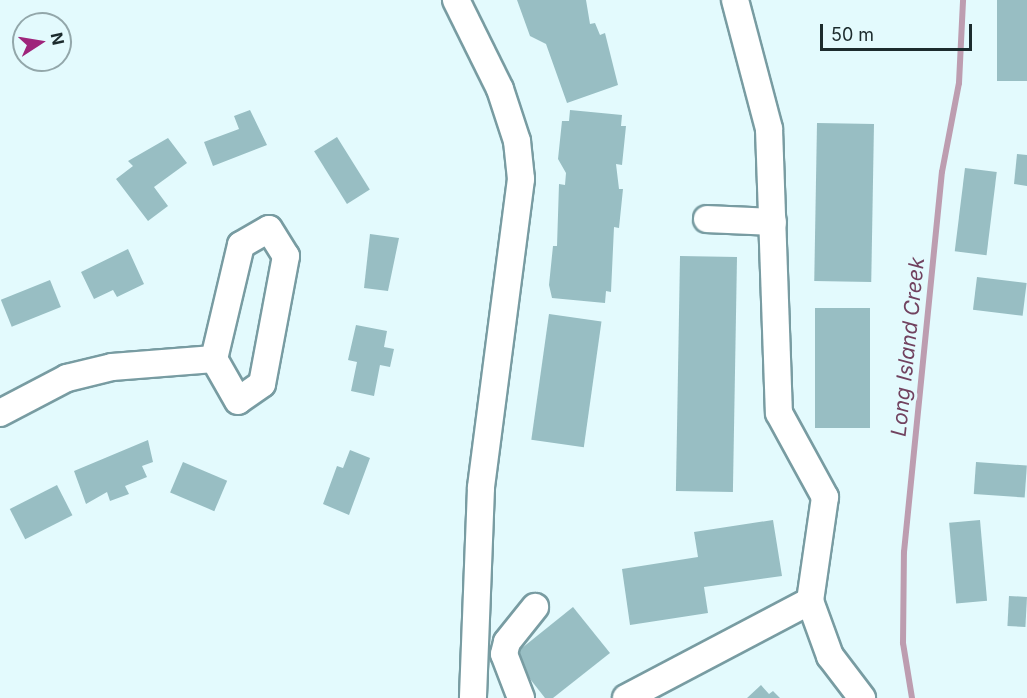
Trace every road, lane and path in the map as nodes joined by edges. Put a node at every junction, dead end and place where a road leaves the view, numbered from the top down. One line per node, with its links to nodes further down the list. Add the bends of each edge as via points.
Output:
1 (456, 0): 9 (street, via 500,88 516,141 520,179 478,522)
2 (735, 0): 4 (street, via 769,129)
3 (707, 219): 4 (street)
4 (773, 222): 7 (street, via 779,413 825,496)
5 (214, 359): 5 (street, via 241,245 269,229 286,256 262,384 238,401); 6 (street, via 112,367 67,378)
6 (0, 413)
7 (810, 601): 11 (street); 12 (street, via 830,657)
8 (535, 607): 10 (street, via 507,642 504,654)
9 (473, 698)
10 (520, 698)
11 (626, 698)
12 (862, 698)

